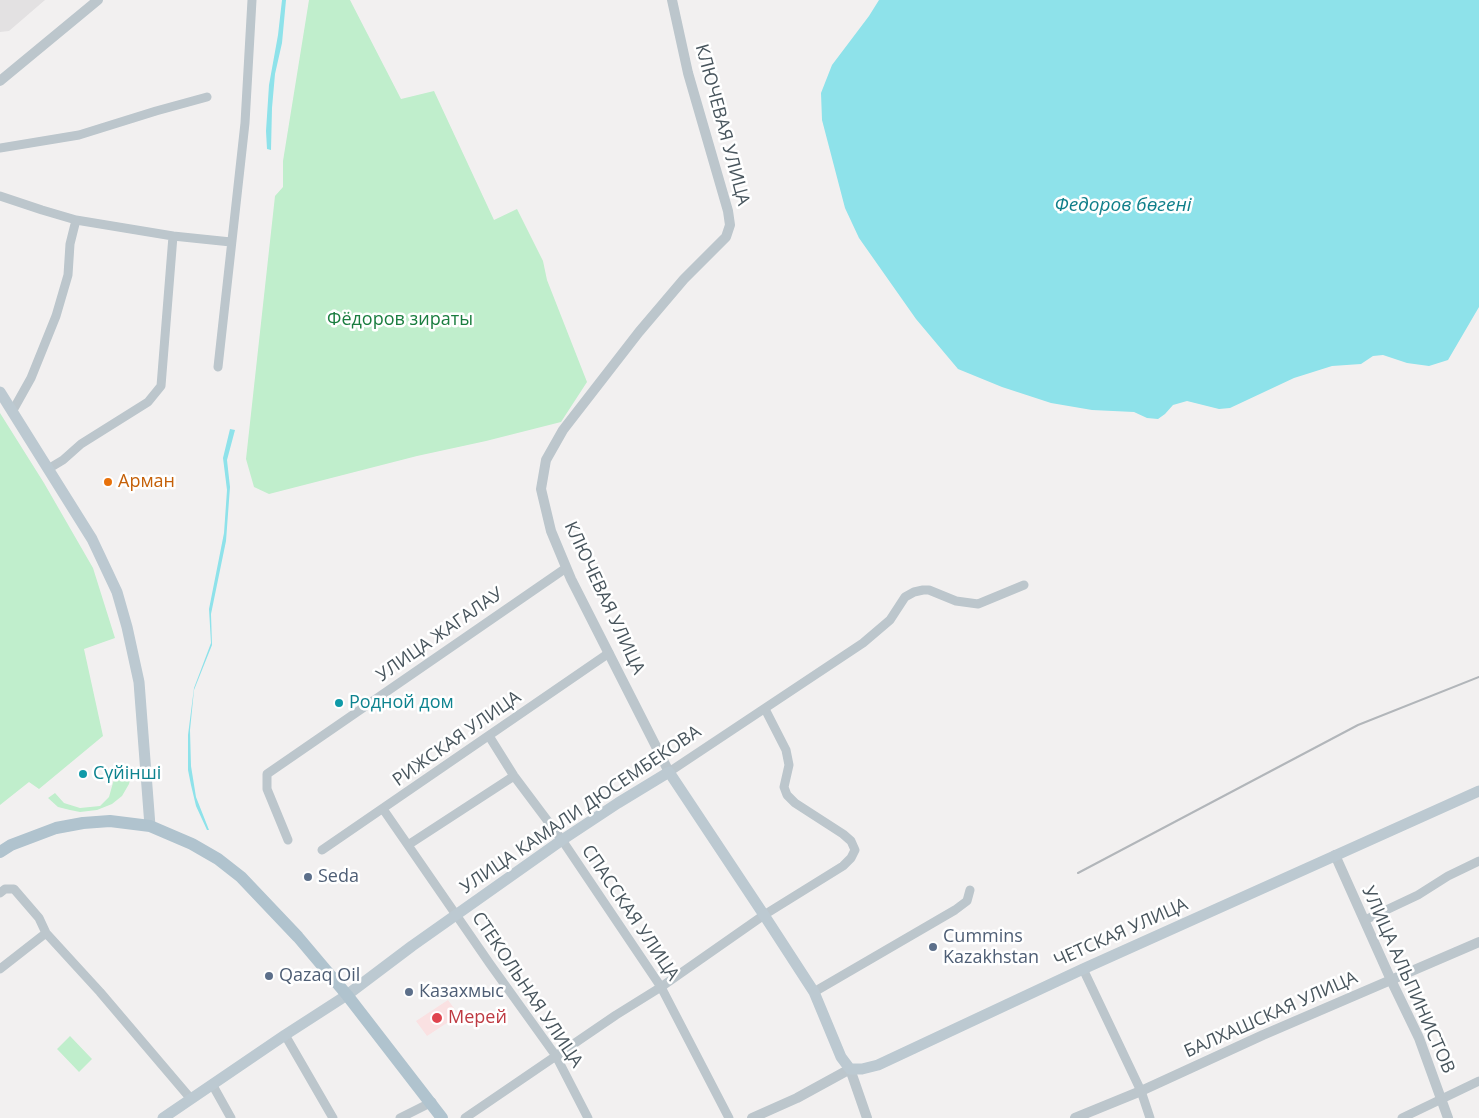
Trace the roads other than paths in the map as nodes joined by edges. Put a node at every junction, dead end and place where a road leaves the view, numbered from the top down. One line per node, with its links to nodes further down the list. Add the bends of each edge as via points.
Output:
1 (98, 0): 4 (street)
2 (252, 0): 10 (street, via 245,123)
3 (672, 0): 15 (street, КЛЮЧЕВАЯ УЛИЦА, via 688,73 730,224 726,237 684,279 639,332 563,430 546,460 541,489 550,531)
4 (0, 81)
5 (207, 97): 6 (street, via 79,135)
6 (0, 148)
7 (0, 196): 8 (street)
8 (76, 220): 9 (street); 13 (street, via 68,275 56,316 31,378)
9 (174, 236): 10 (street); 14 (street, via 161,386 148,402)
10 (231, 242): 11 (street)
11 (218, 367)
12 (0, 392): 13 (main road)
13 (12, 412): 14 (main road)
14 (48, 468): 24 (main road, via 92,539 117,592 127,627 139,682)
15 (566, 568): 17 (street, КЛЮЧЕВАЯ УЛИЦА); 25 (street, УЛИЦА ЖАГАЛАУ, via 267,774 267,788)
16 (1024, 585): 18 (street, УЛИЦА КАМАЛИ ДЮСЕМБЕКОВА, via 978,604 956,601 929,590 914,592 905,597 890,620 863,643)
17 (609, 653): 19 (street, РИЖСКАЯ УЛИЦА); 20 (street, КЛЮЧЕВАЯ УЛИЦА)
18 (765, 710): 20 (street, УЛИЦА КАМАЛИ ДЮСЕМБЕКОВА); 35 (street, via 786,750 789,765 784,787 787,795 843,834 855,850 844,866)
19 (489, 736): 21 (street, СПАССКАЯ УЛИЦА); 23 (street, РИЖСКАЯ УЛИЦА)
20 (669, 772): 26 (main road, УЛИЦА КАМАЛИ ДЮСЕМБЕКОВА); 35 (main road, КЛЮЧЕВАЯ УЛИЦА)
21 (514, 776): 26 (street, СПАССКАЯ УЛИЦА); 27 (street)
22 (1479, 791): 30 (main road, ЧЕТСКАЯ УЛИЦА)
23 (384, 809): 27 (street, СТЕКОЛЬНАЯ УЛИЦА); 28 (street, РИЖСКАЯ УЛИЦА)
24 (150, 826): 29 (main road, via 110,821 83,823 56,828); 44 (main road, via 192,844 240,877 298,936)
25 (288, 840)
26 (562, 840): 34 (main road, УЛИЦА КАМАЛИ ДЮСЕМБЕКОВА); 42 (street, СПАССКАЯ УЛИЦА)
27 (408, 845): 34 (street, СТЕКОЛЬНАЯ УЛИЦА)
28 (322, 850)
29 (0, 852)
30 (1335, 855): 36 (street, УЛИЦА АЛЬПИНИСТОВ); 40 (main road, ЧЕТСКАЯ УЛИЦА)
31 (1479, 861): 36 (street)
32 (970, 890): 43 (street, via 967,901 956,910)
33 (0, 893): 37 (street, via 14,889 39,918)
34 (456, 915): 44 (main road, УЛИЦА КАМАЛИ ДЮСЕМБЕКОВА); 46 (street, СТЕКОЛЬНАЯ УЛИЦА)
35 (764, 915): 42 (street); 43 (main road, КЛЮЧЕВАЯ УЛИЦА)
36 (1364, 920): 41 (street, УЛИЦА АЛЬПИНИСТОВ)
37 (46, 933): 39 (street); 52 (street)
38 (1479, 942): 41 (street, БАЛХАШСКАЯ УЛИЦА)
39 (0, 969)
40 (1083, 969): 47 (main road, ЧЕТСКАЯ УЛИЦА, via 878,1065); 50 (street)
41 (1391, 980): 50 (street, БАЛХАШСКАЯ УЛИЦА); 51 (street, УЛИЦА АЛЬПИНИСТОВ, via 1419,1038)
42 (661, 986): 46 (street); 61 (street, СПАССКАЯ УЛИЦА)
43 (814, 992): 47 (main road, КЛЮЧЕВАЯ УЛИЦА, via 841,1058)
44 (347, 995): 45 (main road, УЛИЦА КАМАЛИ ДЮСЕМБЕКОВА); 53 (main road)
45 (285, 1035): 49 (main road, УЛИЦА КАМАЛИ ДЮСЕМБЕКОВА); 56 (street)
46 (556, 1056): 59 (street); 60 (street, СТЕКОЛЬНАЯ УЛИЦА)
47 (850, 1069): 62 (street, ЧЕТСКАЯ УЛИЦА); 63 (street, КЛЮЧЕВАЯ УЛИЦА)
48 (1479, 1081): 51 (street)
49 (212, 1084): 52 (main road, УЛИЦА КАМАЛИ ДЮСЕМБЕКОВА); 55 (street)
50 (1141, 1091): 64 (street, БАЛХАШСКАЯ УЛИЦА); 65 (street)
51 (1441, 1098): 66 (street); 67 (street, УЛИЦА АЛЬПИНИСТОВ)
52 (191, 1099): 54 (main road, УЛИЦА КАМАЛИ ДЮСЕМБЕКОВА)
53 (432, 1102): 57 (street); 58 (main road)
54 (163, 1118)
55 (231, 1118)
56 (333, 1118)
57 (400, 1118)
58 (442, 1118)
59 (465, 1118)
60 (588, 1118)
61 (729, 1118)
62 (752, 1118)
63 (866, 1118)
64 (1075, 1118)
65 (1150, 1118)
66 (1402, 1118)
67 (1448, 1118)

